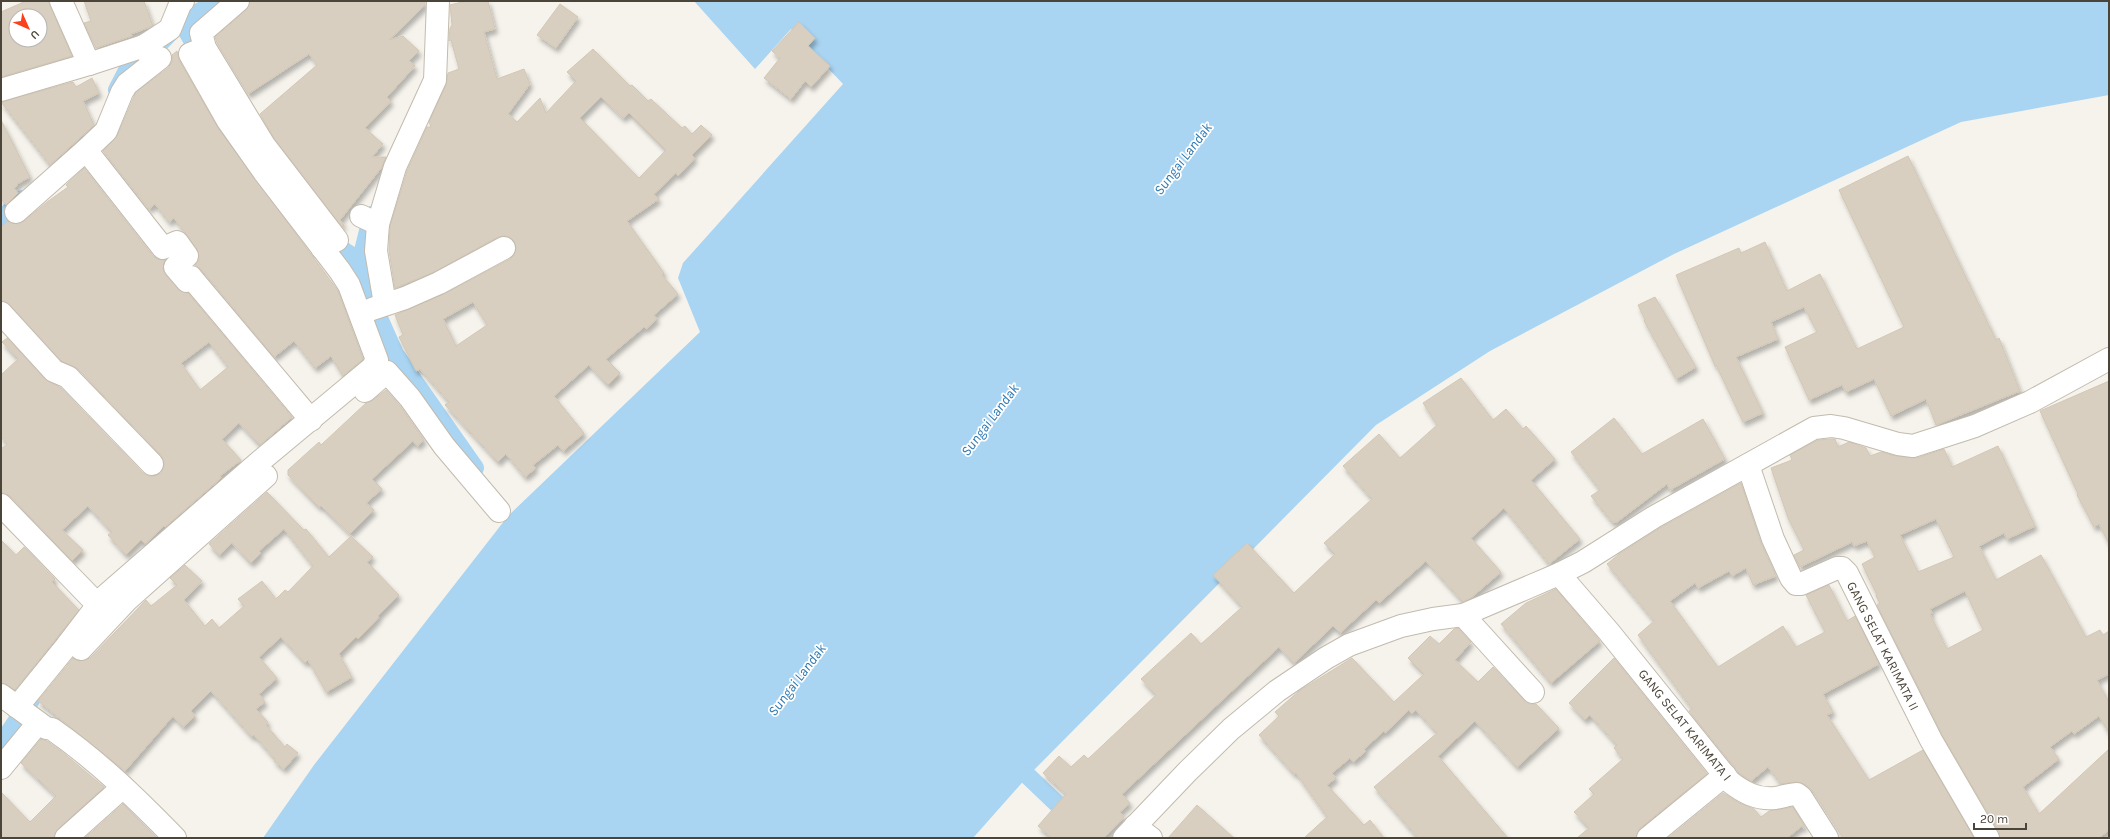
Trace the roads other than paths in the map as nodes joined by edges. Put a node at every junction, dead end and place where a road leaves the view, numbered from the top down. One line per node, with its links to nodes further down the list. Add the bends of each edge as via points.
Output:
1 (61, 1): 6 (street)
2 (181, 1): 5 (street, via 170,28)
3 (238, 1): 13 (street, via 201,33 198,51 228,121 258,149 330,244 340,271 349,285)
4 (438, 1): 11 (street, via 435,80 370,220)
5 (153, 55): 6 (street); 8 (street, via 127,84 106,130)
6 (88, 64): 7 (street)
7 (1, 90)
8 (86, 150): 9 (street); 16 (street, via 164,248 176,242 187,256 175,267 187,281 191,277)
9 (16, 212)
10 (504, 248): 11 (street, via 439,283)
11 (385, 304): 13 (street)
12 (1, 313): 17 (street, via 54,371 68,377)
13 (358, 314): 15 (street)
14 (2109, 359): 18 (street, via 2030,402 1975,426 1913,446 1831,426 1814,428)
15 (382, 366): 16 (street, via 372,368); 19 (street); 21 (street)
16 (311, 420): 19 (street)
17 (152, 464)
18 (1748, 465): 24 (street); 38 (street, GANG SELAT KARIMATA II, via 1773,539 1791,578 1796,584 1801,584 1837,568 1842,568 1847,573 1931,740)
19 (263, 469): 23 (street)
20 (1, 505): 25 (street)
21 (499, 511)
22 (1, 526): 25 (street)
23 (183, 539): 25 (street); 27 (street)
24 (1559, 574): 26 (street); 31 (street, GANG SELAT KARIMATA I)
25 (92, 611): 27 (street, via 65,648)
26 (1464, 615): 28 (street); 33 (street, via 1433,619 1394,629 1349,645 1326,658 1277,691 1231,729 1187,772)
27 (50, 676): 29 (street)
28 (1533, 692)
29 (22, 711): 30 (street); 32 (street, via 86,753)
30 (1, 768)
31 (1725, 775): 36 (street); 37 (street, GANG SELAT KARIMATA I, via 1744,792 1757,797 1773,798 1797,794)
32 (123, 787): 34 (street); 35 (street)
33 (1137, 834)
34 (66, 838)
35 (175, 838)
36 (1648, 838)
37 (1827, 838)
38 (1988, 838)

